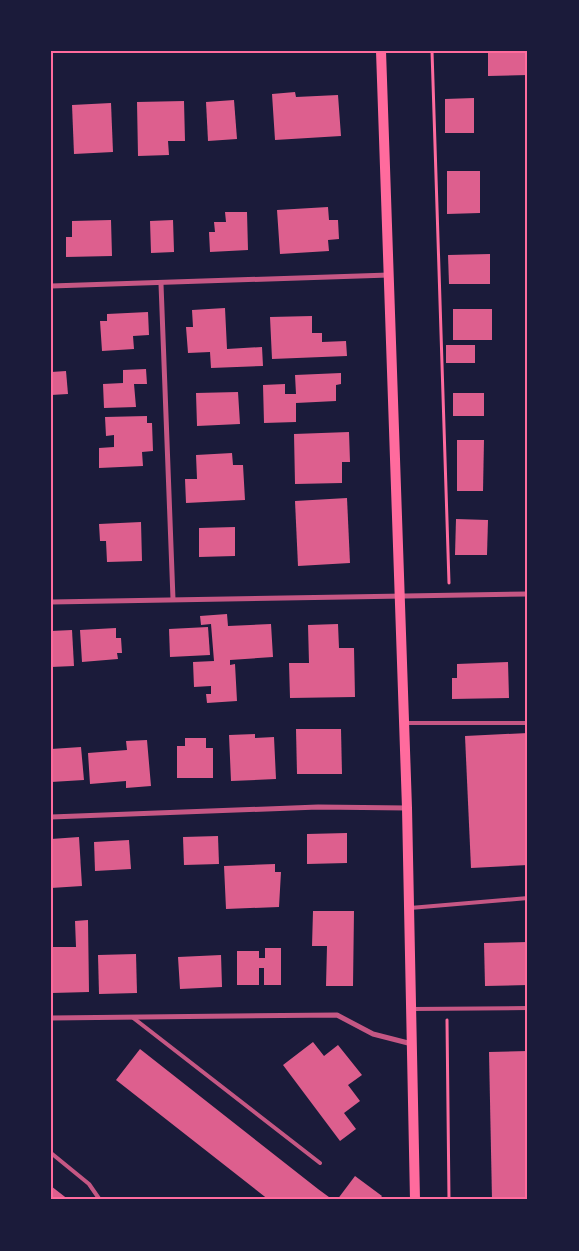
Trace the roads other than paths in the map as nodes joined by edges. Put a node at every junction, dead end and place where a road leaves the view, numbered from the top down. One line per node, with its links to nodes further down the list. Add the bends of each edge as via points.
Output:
1 (382, 51): 2 (main road)
2 (389, 275): 3 (street); 6 (main road)
3 (162, 284): 4 (street); 7 (street)
4 (51, 286)
5 (528, 594): 6 (street)
6 (399, 598): 7 (street); 9 (main road)
7 (173, 599): 8 (street)
8 (51, 602)
9 (404, 723): 10 (lane); 11 (main road)
10 (528, 723)
11 (408, 808): 12 (street, via 318,807); 14 (main road)
12 (51, 817)
13 (528, 898): 14 (lane)
14 (410, 908): 16 (main road)
15 (528, 1008): 16 (lane)
16 (412, 1009): 19 (main road)
17 (132, 1017): 18 (street); 19 (street, via 337,1015 373,1034); 21 (lane)
18 (51, 1018)
19 (412, 1044): 23 (main road)
20 (51, 1153): 22 (lane, via 89,1184)
21 (320, 1163)
22 (100, 1200)
23 (415, 1200)

